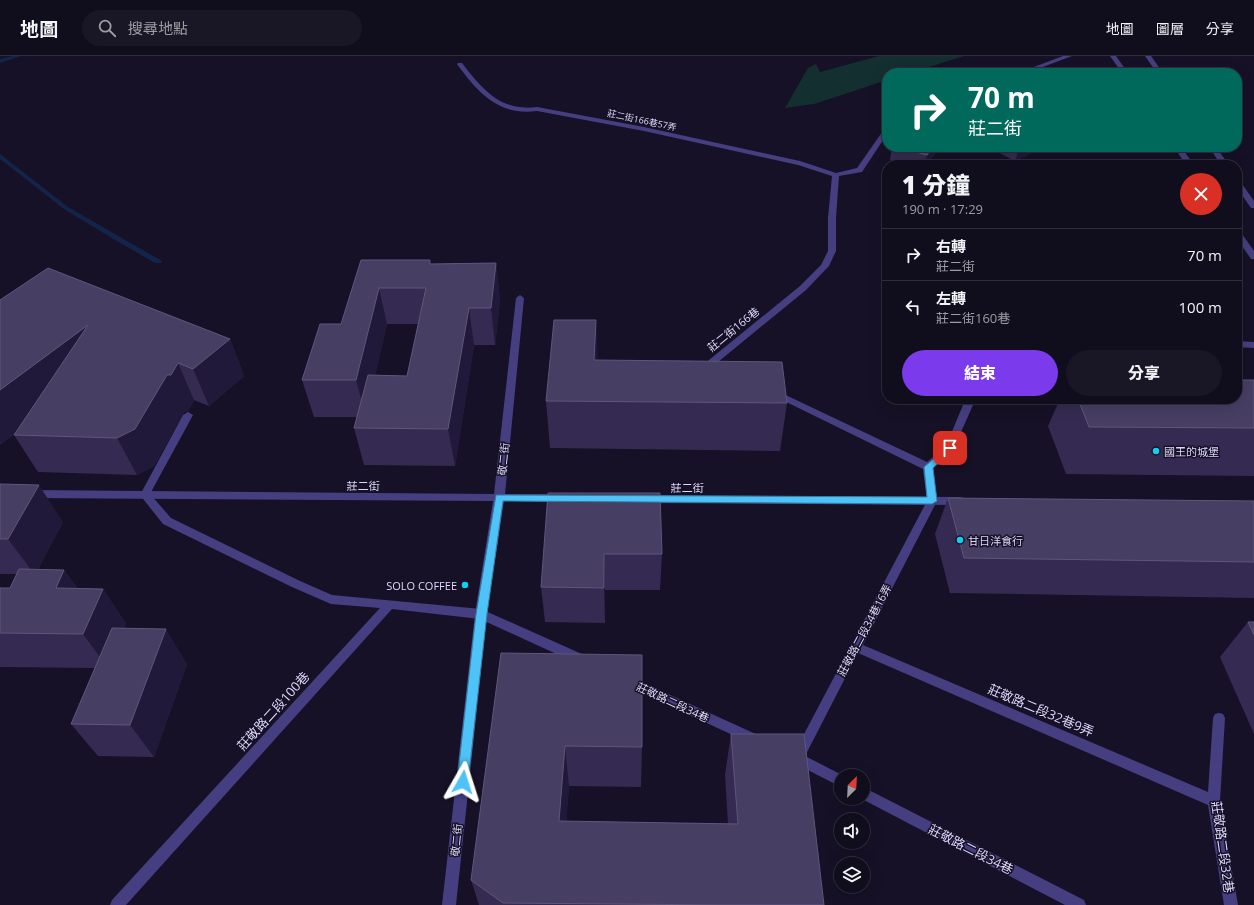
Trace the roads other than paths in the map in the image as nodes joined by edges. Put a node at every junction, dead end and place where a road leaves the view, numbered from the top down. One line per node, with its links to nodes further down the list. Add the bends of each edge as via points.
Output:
1 (1069, 56): 5 (street)
2 (1113, 56): 6 (street)
3 (1148, 56): 7 (street)
4 (460, 64): 9 (street, 莊二街166巷57弄, via 477,87 503,106 525,112 537,109 644,129 800,163)
5 (1035, 68)
6 (1121, 68)
7 (1156, 68)
8 (882, 136): 9 (street, via 859,170)
9 (836, 175): 17 (street, 莊二街166巷, via 832,251 825,266 803,288 712,362)
10 (1242, 190): 11 (street)
11 (1254, 206)
12 (1242, 240): 13 (street)
13 (1254, 257)
14 (520, 298): 24 (street, 敬二街)
15 (1242, 344): 16 (street)
16 (1254, 344)
17 (733, 372)
18 (768, 389): 21 (street)
19 (968, 405): 21 (street, via 950,448)
20 (188, 415): 23 (street)
21 (928, 467): 27 (street)
22 (23, 494): 23 (street, 莊二街)
23 (145, 495): 24 (street, 莊二街); 29 (street, via 167,521 296,584 331,598)
24 (499, 498): 25 (street, 莊二街); 30 (street, 敬二街)
25 (570, 498)
26 (633, 499): 27 (street, 莊二街)
27 (932, 501): 28 (street, 莊二街); 31 (street, 莊敬路二段34巷16弄)
28 (971, 501)
29 (390, 604): 30 (street); 41 (street, 莊敬路二段100巷)
30 (481, 614): 32 (street); 42 (street, 敬二街)
31 (856, 647): 37 (street, 莊敬路二段34巷16弄); 40 (street, 莊敬路二段32巷9弄)
32 (589, 663)
33 (618, 676): 35 (street, 莊敬路二段34巷)
34 (1219, 718): 40 (street, 莊敬路二段32巷)
35 (768, 745)
36 (783, 752): 37 (street)
37 (797, 758): 38 (street)
38 (834, 777)
39 (870, 797): 43 (street, 莊敬路二段34巷)
40 (1214, 801): 44 (street, 莊敬路二段32巷)
41 (117, 905)
42 (449, 905)
43 (1079, 905)
44 (1231, 905)

